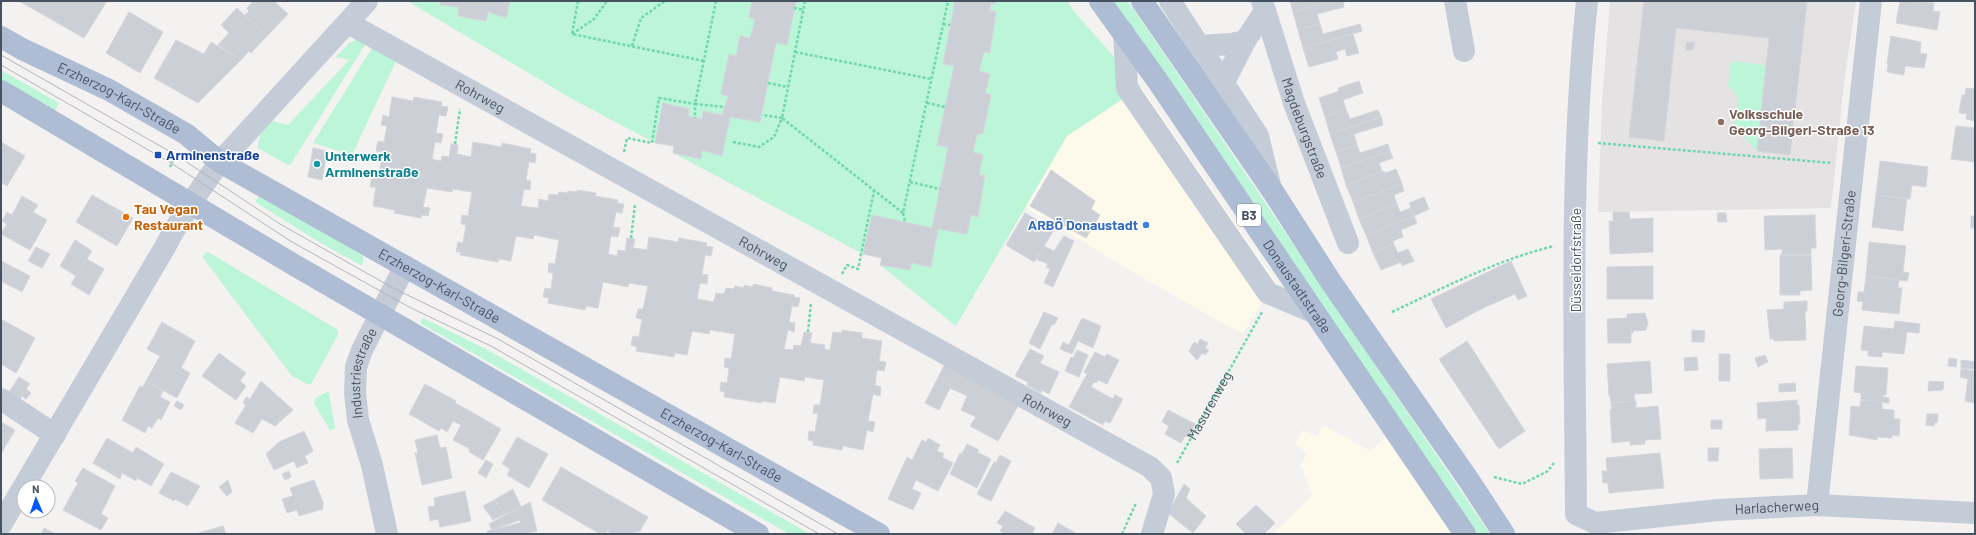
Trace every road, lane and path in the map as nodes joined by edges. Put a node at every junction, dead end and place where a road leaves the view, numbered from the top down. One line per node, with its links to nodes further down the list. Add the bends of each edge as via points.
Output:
1 (367, 1): 17 (street)
2 (578, 1): 21 (path)
3 (607, 1): 21 (path, via 594,19)
4 (665, 1): 24 (path, via 641,18)
5 (716, 1): 28 (path)
6 (805, 1): 16 (path)
7 (948, 1): 18 (path)
8 (1100, 1): 20 (main road, Donaustadtstraße / B3)
9 (1142, 1): 53 (main road, B3)
10 (1170, 1): 25 (street)
11 (1455, 1): 26 (street)
12 (1588, 1): 76 (street, Düsseldorfstraße, via 1581,60 1575,242 1576,514)
13 (1871, 1): 74 (street, Georg-Bilgeri-Straße)
14 (1264, 6): 23 (street, Magdeburgstraße); 59 (street, Magdeburgstraße, via 1294,103)
15 (794, 8): 16 (path)
16 (804, 10): 27 (path)
17 (348, 23): 32 (street, Rohrweg); 47 (street)
18 (944, 24): 19 (path); 29 (path)
19 (950, 25)
20 (1124, 33): 65 (main road, Donaustadtstraße / B3); 65 (street, via 1127,88 1268,294)
21 (572, 34): 24 (path)
22 (1, 37): 47 (main road, Erzherzog-Karl-Straße, via 109,90 186,134)
23 (1245, 41): 25 (street); 30 (street, Magdeburgstraße)
24 (632, 46): 28 (path)
25 (1200, 46): 30 (street)
26 (1464, 51)
27 (795, 52): 29 (path); 33 (path)
28 (704, 61): 36 (path)
29 (931, 79): 35 (path)
30 (1224, 82): 53 (street, via 1258,136)
31 (768, 83): 33 (path)
32 (464, 87): 45 (path); 51 (street, Rohrweg)
33 (788, 87): 41 (path)
34 (1, 91): 55 (main road)
35 (927, 103): 38 (path); 50 (path)
36 (695, 104): 37 (path); 40 (path); 42 (path, via 659,98 652,143)
37 (724, 107)
38 (945, 107)
39 (762, 115): 41 (path)
40 (695, 118)
41 (782, 118): 43 (path, via 774,137 759,147); 54 (path)
42 (627, 138)
43 (732, 142)
44 (1601, 143): 48 (path)
45 (455, 144)
46 (178, 151): 49 (path)
47 (220, 162): 55 (street); 61 (main road, Erzherzog-Karl-Straße)
48 (1837, 163)
49 (167, 172)
50 (910, 182): 52 (path); 56 (path)
51 (638, 183): 58 (path); 62 (street, Rohrweg)
52 (940, 189)
53 (1272, 190): 84 (main road, B3, via 1331,282)
54 (874, 191): 56 (path); 62 (path, via 858,269 847,265)
55 (191, 203): 66 (main road); 69 (street)
56 (903, 213): 57 (path)
57 (905, 222)
58 (631, 238)
59 (1348, 243)
60 (1562, 245): 64 (path, via 1524,254 1476,272)
61 (404, 266): 66 (street, Industriestraße); 80 (main road, Erzherzog-Karl-Straße)
62 (824, 286): 67 (path); 72 (street, Rohrweg, via 1150,467)
63 (1266, 306): 72 (path, Masurenweg)
64 (1392, 312)
65 (1315, 313): 83 (main road, Donaustadtstraße / B3)
66 (380, 314): 78 (main road); 79 (street, Industriestraße, via 356,367 355,393 358,420 372,465)
67 (808, 332)
68 (1, 399): 69 (street)
69 (55, 435): 77 (street)
70 (1556, 460): 71 (path, via 1548,472 1522,484)
71 (1494, 477)
72 (1163, 486): 82 (street)
73 (1136, 503): 81 (path)
74 (1817, 506): 75 (street, Harlacherweg); 76 (street, Harlacherweg, via 1718,510 1595,523)
75 (1975, 513)
76 (1581, 518)
77 (1, 525)
78 (750, 533)
79 (387, 534)
80 (879, 534)
81 (1122, 534)
82 (1152, 534)
83 (1465, 534)
84 (1504, 534)

